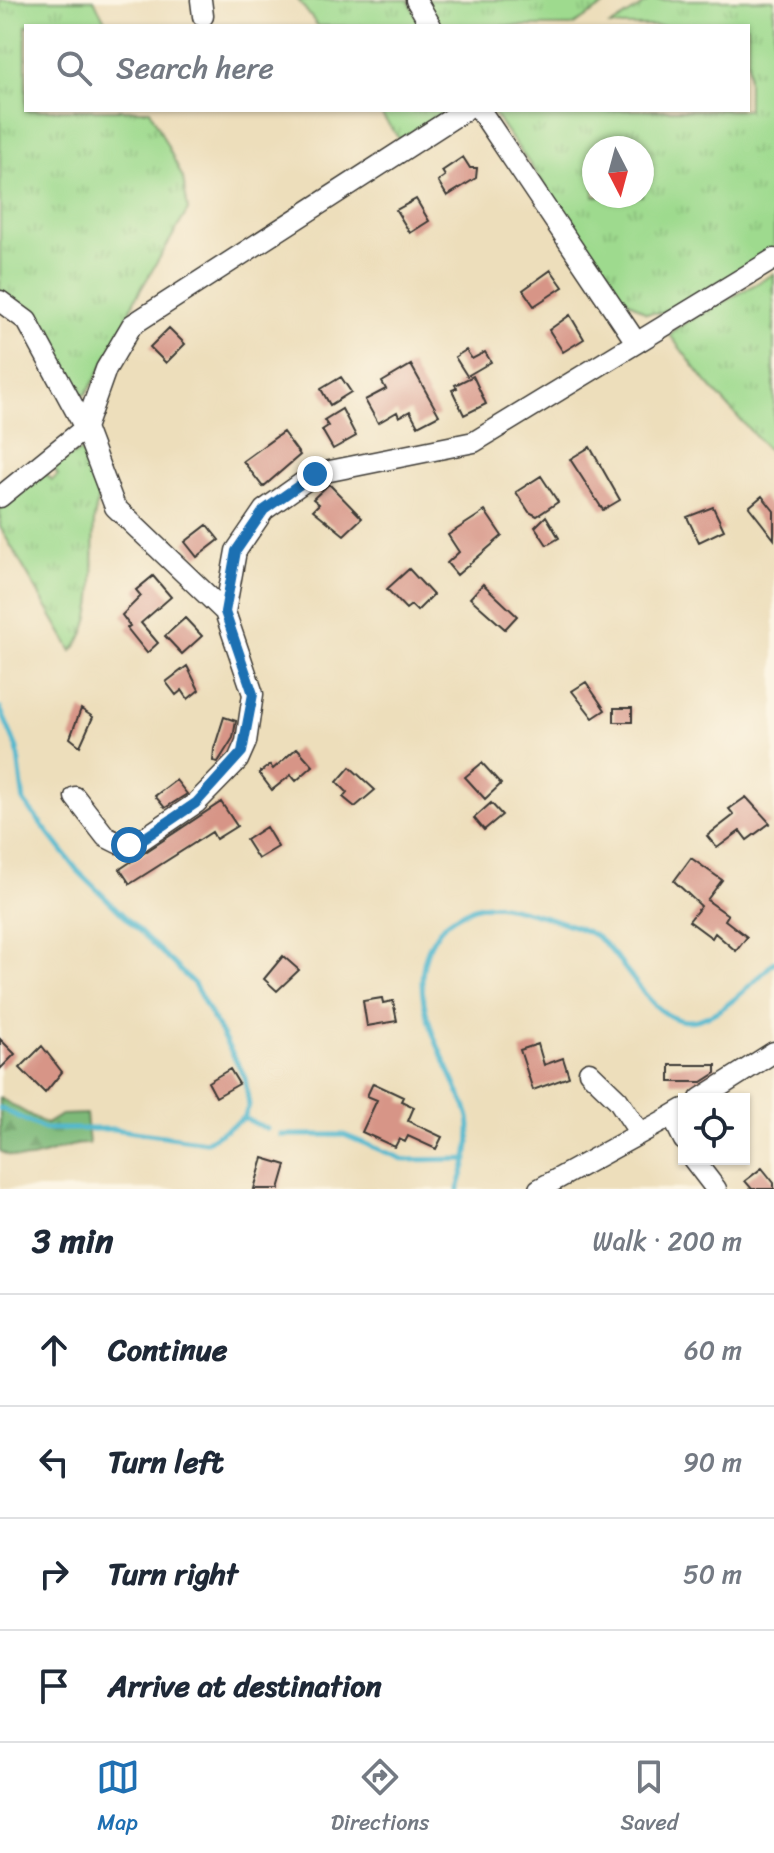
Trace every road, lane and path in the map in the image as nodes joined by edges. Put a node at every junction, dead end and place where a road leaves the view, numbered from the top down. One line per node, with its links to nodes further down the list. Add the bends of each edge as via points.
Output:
1 (416, 0): 2 (street)
2 (430, 24)
3 (462, 112): 8 (street, via 132,325 106,369)
4 (481, 112): 7 (street)
5 (774, 259): 7 (street)
6 (0, 301): 8 (street, via 27,321)
7 (636, 342): 10 (street, via 474,442 315,474 264,510 236,551)
8 (85, 428): 9 (street); 10 (street, via 115,507)
9 (0, 497)
10 (225, 612): 11 (street, via 253,694 238,760 196,803 137,843 106,837)
11 (75, 797)
12 (774, 1052): 14 (street)
13 (589, 1072): 16 (street, via 618,1100)
14 (709, 1093)
15 (678, 1112): 16 (street)
16 (639, 1132): 18 (street)
17 (698, 1165): 19 (street)
18 (539, 1189)
19 (716, 1189)

